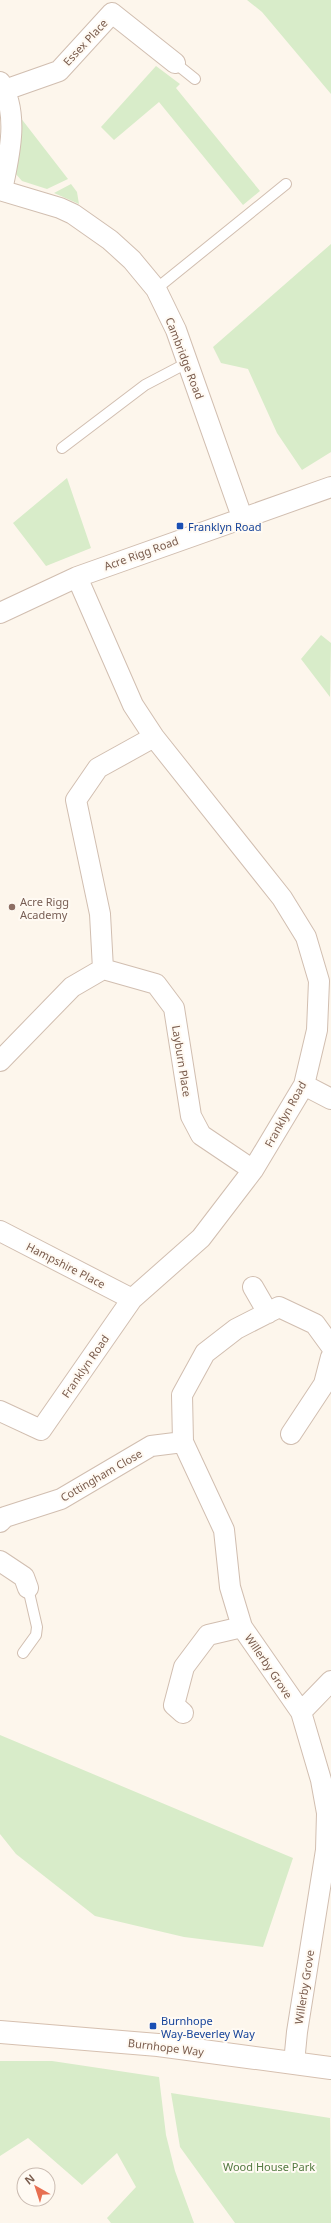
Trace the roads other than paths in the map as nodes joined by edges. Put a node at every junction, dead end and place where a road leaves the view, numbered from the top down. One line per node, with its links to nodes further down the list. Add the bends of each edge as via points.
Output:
1 (175, 63): 2 (lane); 3 (street, Essex Place, via 112,13 59,71)
2 (195, 79)
3 (3, 86): 5 (street, via 11,118 11,150)
4 (286, 184): 6 (lane)
5 (1, 190): 6 (street, Cambridge Road, via 73,214 132,260)
6 (156, 289): 7 (street, Cambridge Road, via 176,330)
7 (187, 363): 8 (lane, via 145,385); 10 (street, Cambridge Road)
8 (62, 448)
9 (331, 487): 10 (street, Acre Rigg Road)
10 (242, 517): 11 (street, Acre Rigg Road)
11 (77, 577): 12 (street, Acre Rigg Road); 13 (street, Franklyn Road, via 133,705)
12 (0, 613)
13 (154, 738): 14 (street, via 98,768 76,800 100,914); 16 (street, Franklyn Road, via 282,898 306,937 318,981 317,1030)
14 (103, 969): 15 (street, via 72,987); 18 (street, Layburn Place, via 156,984 174,1008 191,1116 201,1134)
15 (0, 1061)
16 (304, 1086): 17 (street); 18 (street, Franklyn Road)
17 (331, 1099)
18 (253, 1170): 21 (street, Franklyn Road, via 201,1238)
19 (0, 1231): 21 (street, Hampshire Place)
20 (253, 1287): 22 (street)
21 (132, 1299): 25 (street, Franklyn Road, via 41,1430)
22 (268, 1313): 23 (street, Willerby Grove, via 279,1307 315,1324); 27 (street, Willerby Grove, via 236,1329 205,1353 182,1395)
23 (331, 1346)
24 (331, 1357): 26 (street, via 324,1384)
25 (0, 1411)
26 (291, 1434)
27 (183, 1442): 28 (street, Cottingham Close, via 152,1446 61,1499 5,1517); 31 (street, Willerby Grove, via 224,1530 230,1587)
28 (0, 1522)
29 (0, 1561): 30 (street, via 24,1577)
30 (28, 1588): 32 (lane, via 36,1635)
31 (242, 1626): 34 (street, Willerby Grove); 35 (street, via 208,1635 184,1667 174,1705)
32 (24, 1653)
33 (331, 1681): 34 (street)
34 (300, 1712): 37 (street, Willerby Grove, via 312,1745 327,1813 326,1850)
35 (183, 1713)
36 (0, 2032): 37 (main road, Burnhope Way, via 158,2046)
37 (294, 2063): 38 (main road, Burnhope Way)
38 (331, 2068)

